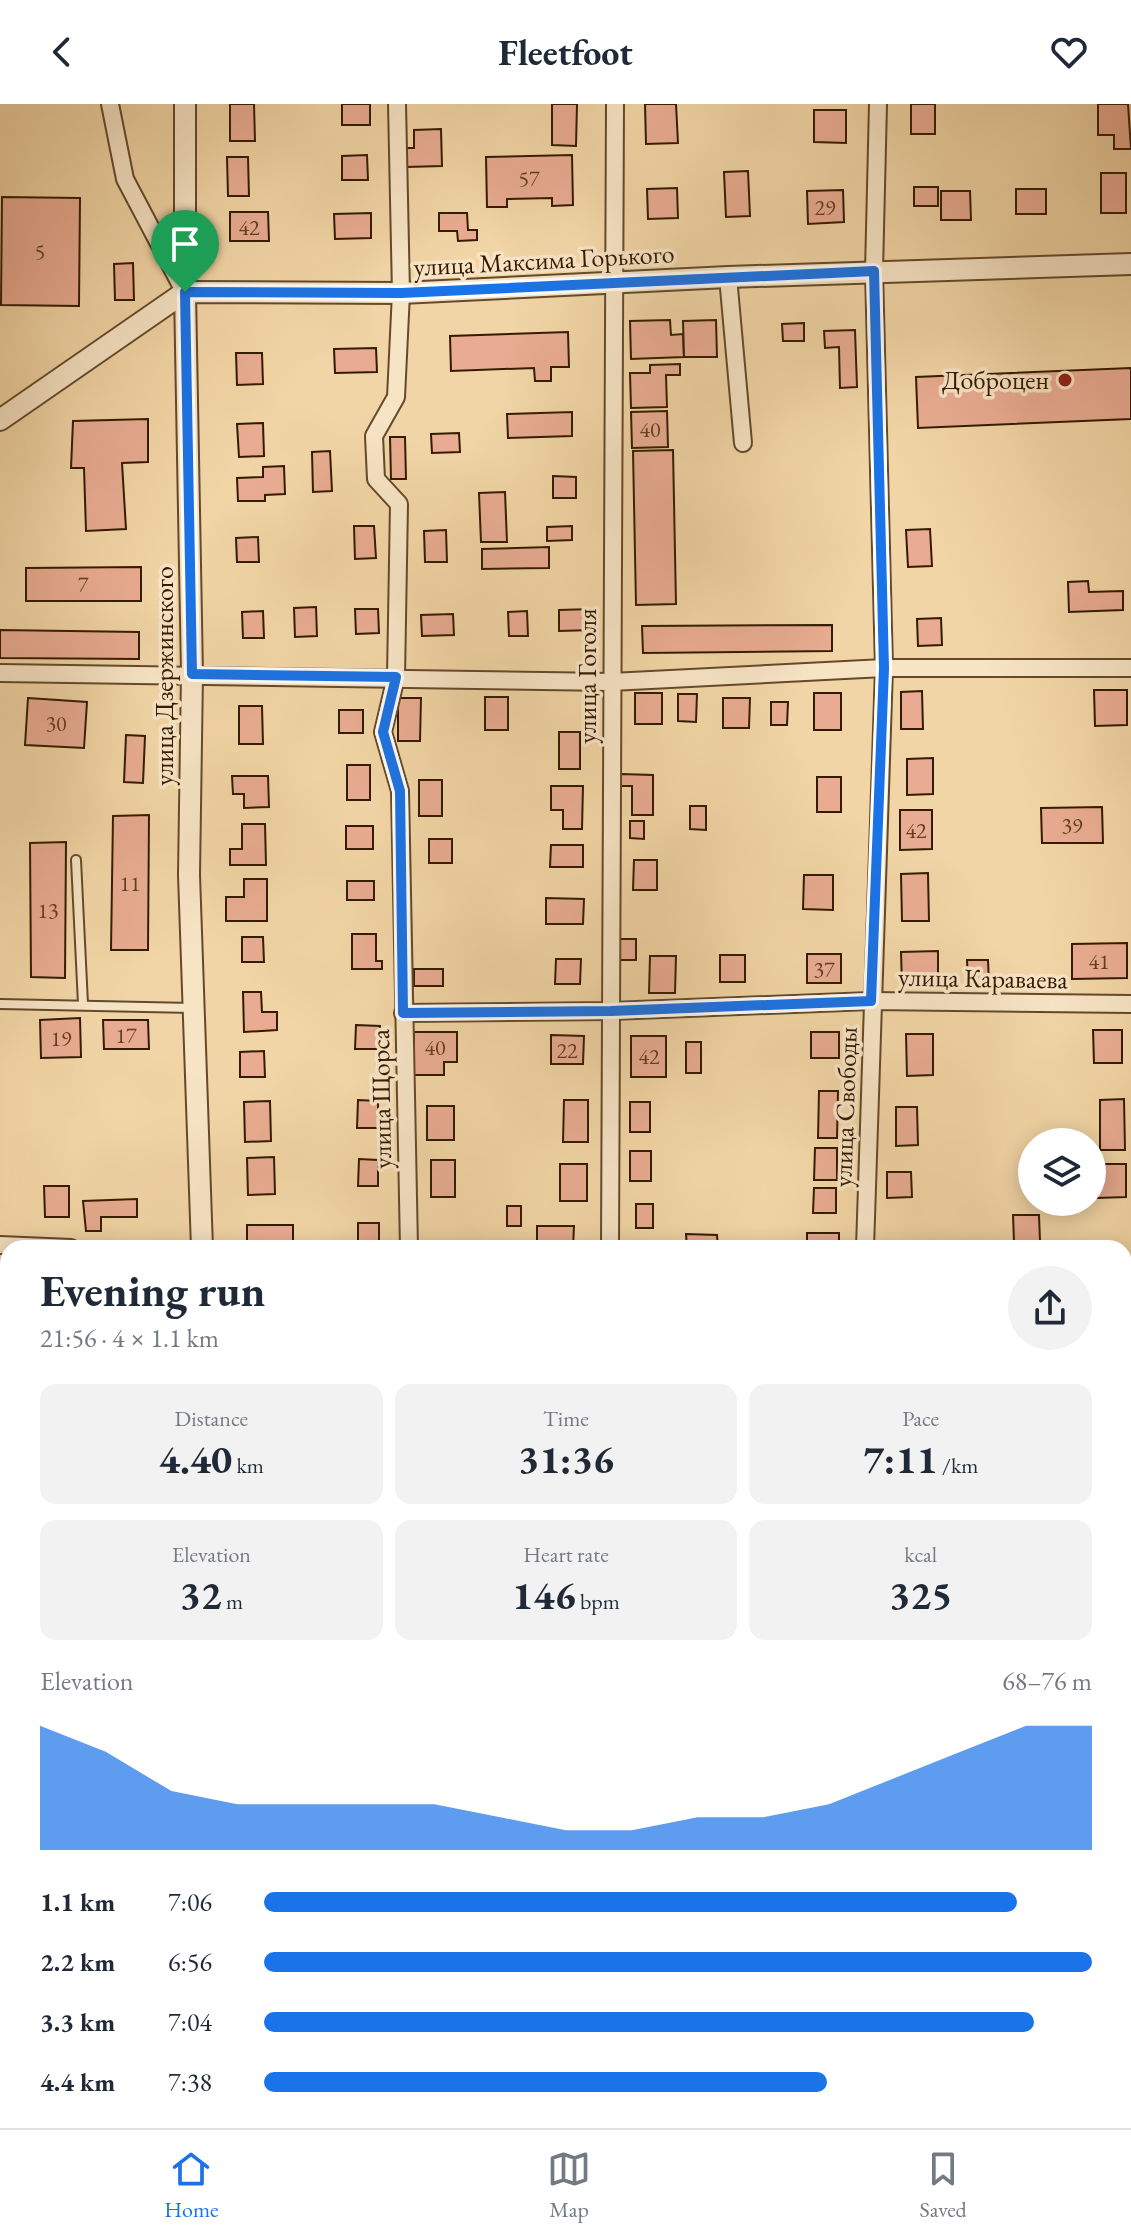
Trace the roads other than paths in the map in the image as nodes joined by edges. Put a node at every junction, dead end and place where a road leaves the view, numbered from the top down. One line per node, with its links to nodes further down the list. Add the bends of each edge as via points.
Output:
1 (110, 104): 10 (street, via 125,179)
2 (185, 104): 10 (street, улица Дзержинского)
3 (397, 104): 11 (street, улица Щорса)
4 (615, 104): 9 (street, улица Гоголя)
5 (878, 104): 7 (street, улица Свободы)
6 (1131, 264): 7 (street, улица Максима Горького)
7 (874, 271): 8 (street, улица Максима Горького); 14 (street, улица Свободы)
8 (728, 277): 9 (street, улица Максима Горького); 13 (street)
9 (613, 282): 11 (street, улица Максима Горького); 19 (street, улица Гоголя)
10 (185, 292): 11 (street, улица Максима Горького); 12 (street); 17 (street, улица Дзержинского)
11 (401, 293): 18 (street, улица Щорса, via 396,397 374,436 376,479 399,504)
12 (0, 420)
13 (743, 443)
14 (884, 668): 15 (street); 19 (street); 21 (street, улица Свободы)
15 (1131, 668)
16 (0, 673): 17 (street)
17 (192, 674): 18 (street); 25 (street, улица Дзержинского)
18 (396, 677): 19 (street); 27 (street, улица Щорса, via 383,732 400,791)
19 (611, 682): 26 (street, улица Гоголя)
20 (76, 860): 23 (lane)
21 (871, 1001): 24 (street, улица Караваева); 26 (street, улица Караваева); 31 (street, улица Свободы)
22 (0, 1004): 23 (lane)
23 (83, 1004): 25 (lane)
24 (1131, 1004)
25 (193, 1008): 28 (street, улица Дзержинского)
26 (611, 1011): 27 (street, улица Караваева); 30 (street, улица Гоголя)
27 (403, 1013): 29 (street, улица Щорса)
28 (202, 1240)
29 (409, 1240)
30 (610, 1240)
31 (865, 1240)

